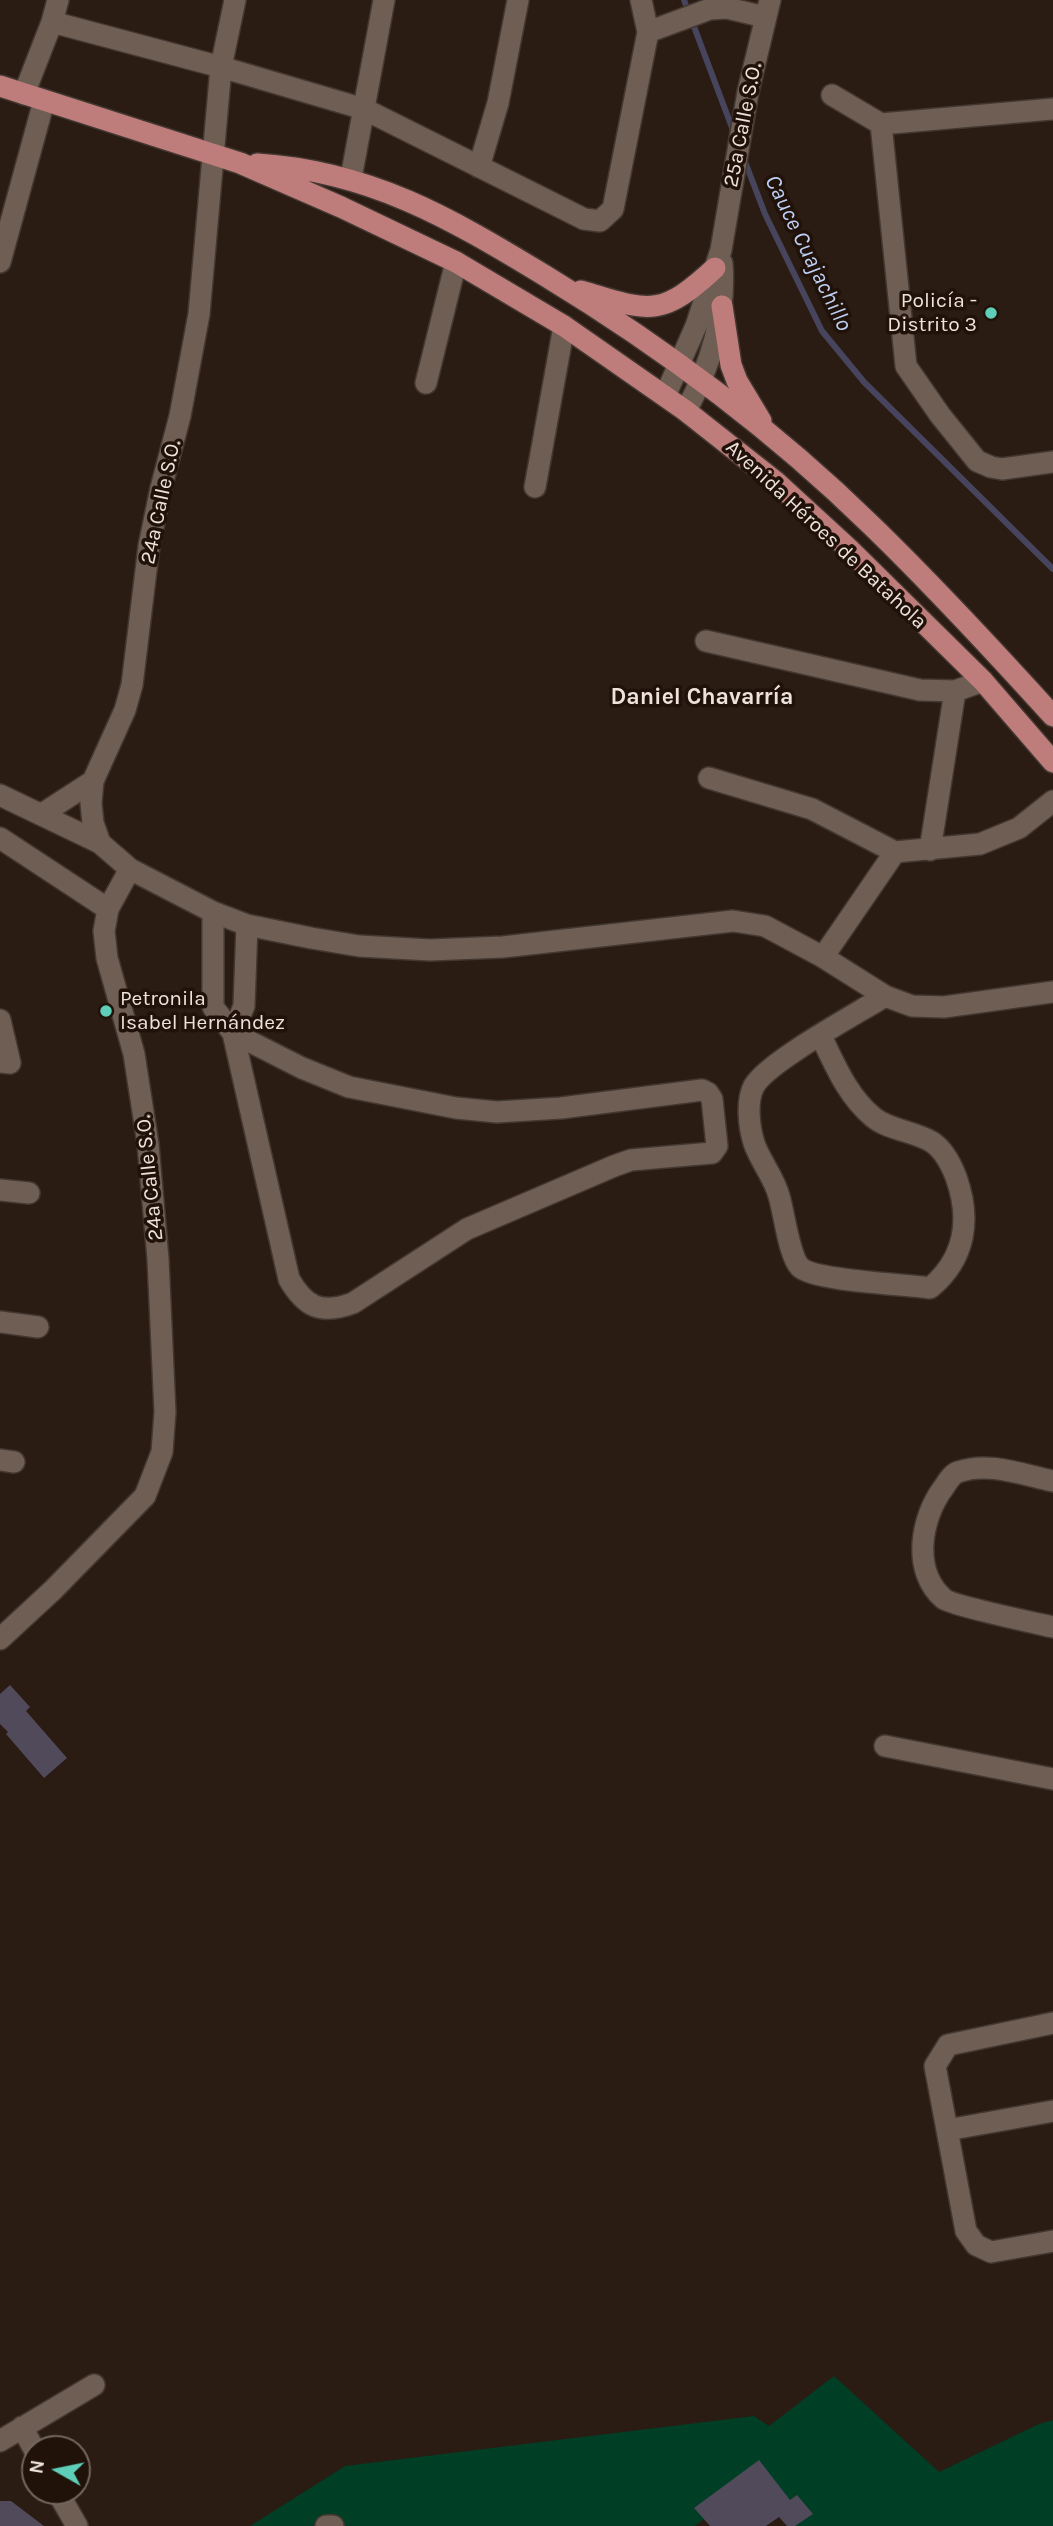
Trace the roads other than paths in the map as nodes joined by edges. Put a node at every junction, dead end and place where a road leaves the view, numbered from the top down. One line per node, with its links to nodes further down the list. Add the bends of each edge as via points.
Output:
1 (58, 0): 7 (street)
2 (235, 0): 9 (street, 24a Calle S.O.)
3 (384, 0): 13 (street)
4 (517, 0): 18 (street, via 498,103)
5 (641, 0): 8 (street)
6 (768, 8): 8 (street, via 710,9); 20 (street, 25a Calle S.O.)
7 (52, 22): 9 (street); 12 (street)
8 (648, 32): 18 (street, via 614,209 600,221 583,219)
9 (221, 67): 13 (street); 16 (street, 24a Calle S.O.)
10 (0, 86): 12 (main road, Avenida Héroes de Batahola)
11 (832, 95): 15 (street)
12 (34, 97): 16 (main road, Avenida Héroes de Batahola); 21 (street)
13 (364, 109): 18 (street); 19 (street)
14 (1053, 109): 15 (street)
15 (881, 124): 32 (street, via 906,366 977,461 1002,469)
16 (213, 154): 17 (main road, Avenida Héroes de Batahola); 40 (street, 24a Calle S.O., via 199,314 149,546 132,685)
17 (240, 163): 19 (main road, Avenida Héroes de Batahola); 22 (main road, Avenida Héroes de Batahola)
18 (479, 167)
19 (351, 178): 23 (main road, Avenida Héroes de Batahola, via 471,231)
20 (718, 259): 23 (main road, via 688,293 648,307); 24 (street, 25a Calle S.O.); 26 (street, 25a Calle S.O.)
21 (0, 262)
22 (456, 262): 25 (main road, Avenida Héroes de Batahola); 28 (street)
23 (558, 284): 26 (main road, Avenida Héroes de Batahola)
24 (722, 306): 27 (street, 25a Calle S.O.); 31 (main road, via 731,365)
25 (564, 326): 29 (main road, Avenida Héroes de Batahola); 33 (street)
26 (680, 366): 27 (main road, Avenida Héroes de Batahola); 29 (street, 25a Calle S.O.)
27 (702, 381): 30 (street, 25a Calle S.O.); 31 (main road, Avenida Héroes de Batahola)
28 (426, 383)
29 (665, 396): 30 (main road, Avenida Héroes de Batahola)
30 (686, 411): 35 (main road, Avenida Héroes de Batahola, via 776,482)
31 (769, 435): 37 (main road, Avenida Héroes de Batahola, via 870,524)
32 (1053, 462)
33 (535, 487)
34 (706, 640): 36 (street, via 920,690)
35 (983, 681): 36 (street); 38 (main road, Avenida Héroes de Batahola)
36 (955, 691): 46 (street)
37 (1053, 716)
38 (1053, 762)
39 (709, 778): 47 (street, via 812,809)
40 (93, 781): 43 (street); 45 (street, 24a Calle S.O., via 93,822)
41 (0, 795): 43 (street)
42 (1053, 801): 46 (street, via 1019,828 980,844)
43 (42, 814): 45 (street)
44 (0, 838): 49 (street)
45 (100, 843): 48 (street)
46 (930, 850): 47 (street)
47 (895, 852): 52 (street)
48 (130, 869): 49 (street); 50 (street)
49 (107, 909): 65 (street, 24a Calle S.O., via 107,958 134,1054 148,1144 159,1273 162,1452 145,1496)
50 (213, 912): 51 (street); 56 (street, via 213,1007)
51 (247, 925): 52 (street, via 359,946 430,950 503,947 733,921 765,926); 56 (street, via 244,1006)
52 (823, 957): 54 (street)
53 (1053, 992): 54 (street, via 944,1007 912,1006)
54 (885, 996): 57 (street)
55 (0, 1020): 58 (street, via 10,1063)
56 (233, 1033): 56 (street, via 289,1279 299,1297 324,1309 353,1303 467,1229 593,1175 631,1160 712,1153 717,1146 712,1099 702,1090 561,1108 497,1112 456,1108 349,1087)
57 (821, 1036): 57 (street, via 783,1059 755,1085 749,1106 754,1142 779,1194 799,1266 816,1275 929,1288 944,1276 965,1225 963,1197 951,1163 933,1143 874,1118 848,1091)
58 (0, 1062)
59 (0, 1190): 60 (street)
60 (29, 1193)
61 (0, 1322): 62 (street)
62 (38, 1327)
63 (1053, 1481): 64 (street, via 981,1466 955,1473 935,1498 922,1555 928,1579 946,1600)
64 (1053, 1628)
65 (0, 1639)
66 (885, 1746): 67 (street)
67 (1053, 1779)
68 (1053, 2022): 70 (street, via 948,2045 935,2066)
69 (1053, 2111): 70 (street)
70 (947, 2130): 71 (street, via 966,2231 976,2245 991,2252)
71 (1053, 2241)
72 (94, 2385): 73 (street)
73 (22, 2427): 74 (street); 75 (street)
74 (26, 2435)
75 (0, 2441)
76 (65, 2505): 77 (street)
77 (77, 2526)
78 (326, 2526): 79 (street)
79 (333, 2526)

